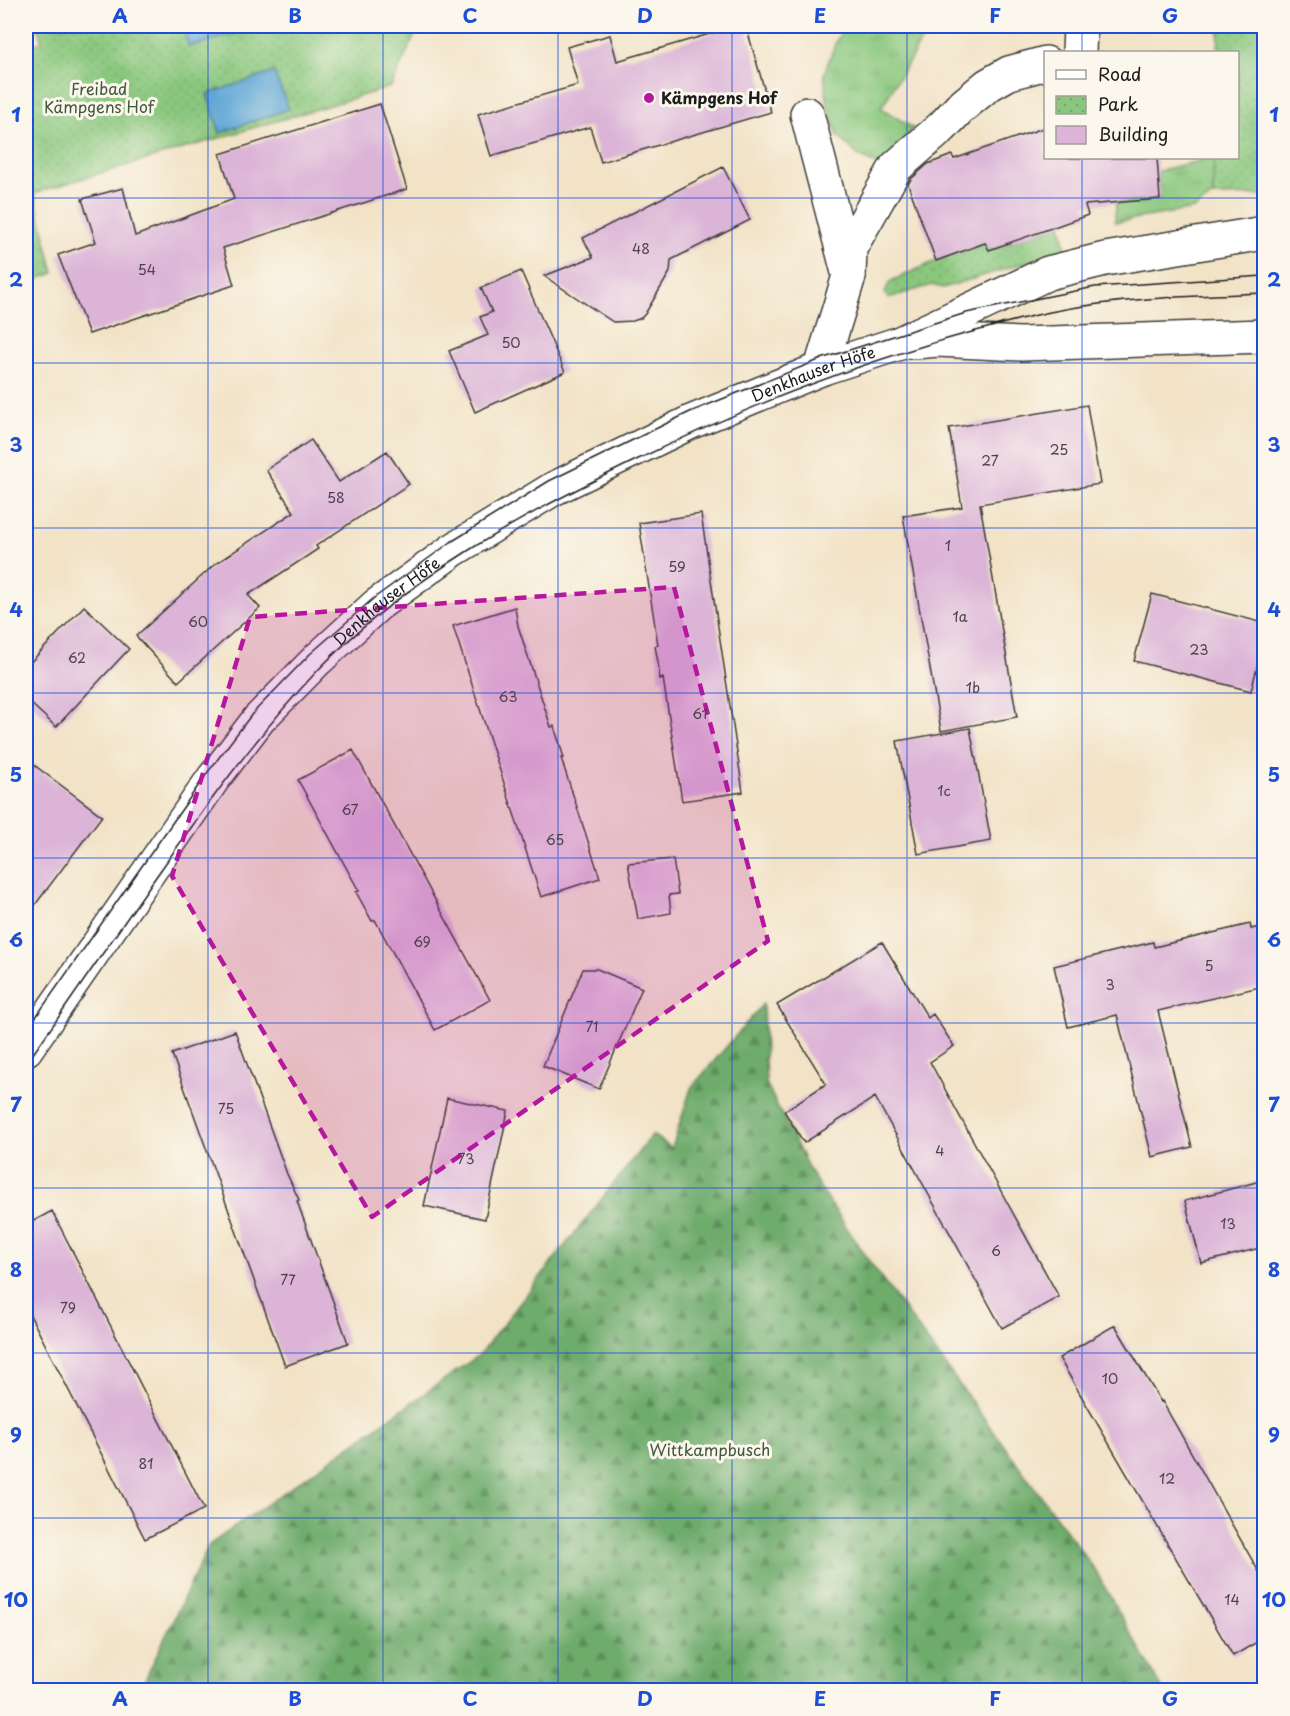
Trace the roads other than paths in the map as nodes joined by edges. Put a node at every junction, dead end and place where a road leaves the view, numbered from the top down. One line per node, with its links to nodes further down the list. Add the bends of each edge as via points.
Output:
1 (1080, 26): 2 (street)
2 (1079, 51)
3 (1044, 64): 6 (street, via 1009,73 988,85 896,167 850,248)
4 (807, 114): 6 (street)
5 (1264, 234): 8 (street, Denkhauser Höfe, via 1105,259 1048,273)
6 (849, 276): 9 (street)
7 (1264, 336): 8 (street, Denkhauser Höfe, via 1021,344 938,340)
8 (900, 343): 9 (street, Denkhauser Höfe)
9 (823, 368): 10 (street, Denkhauser Höfe, via 691,422 553,489 453,550 377,605 259,719 213,778)
10 (26, 1048)

